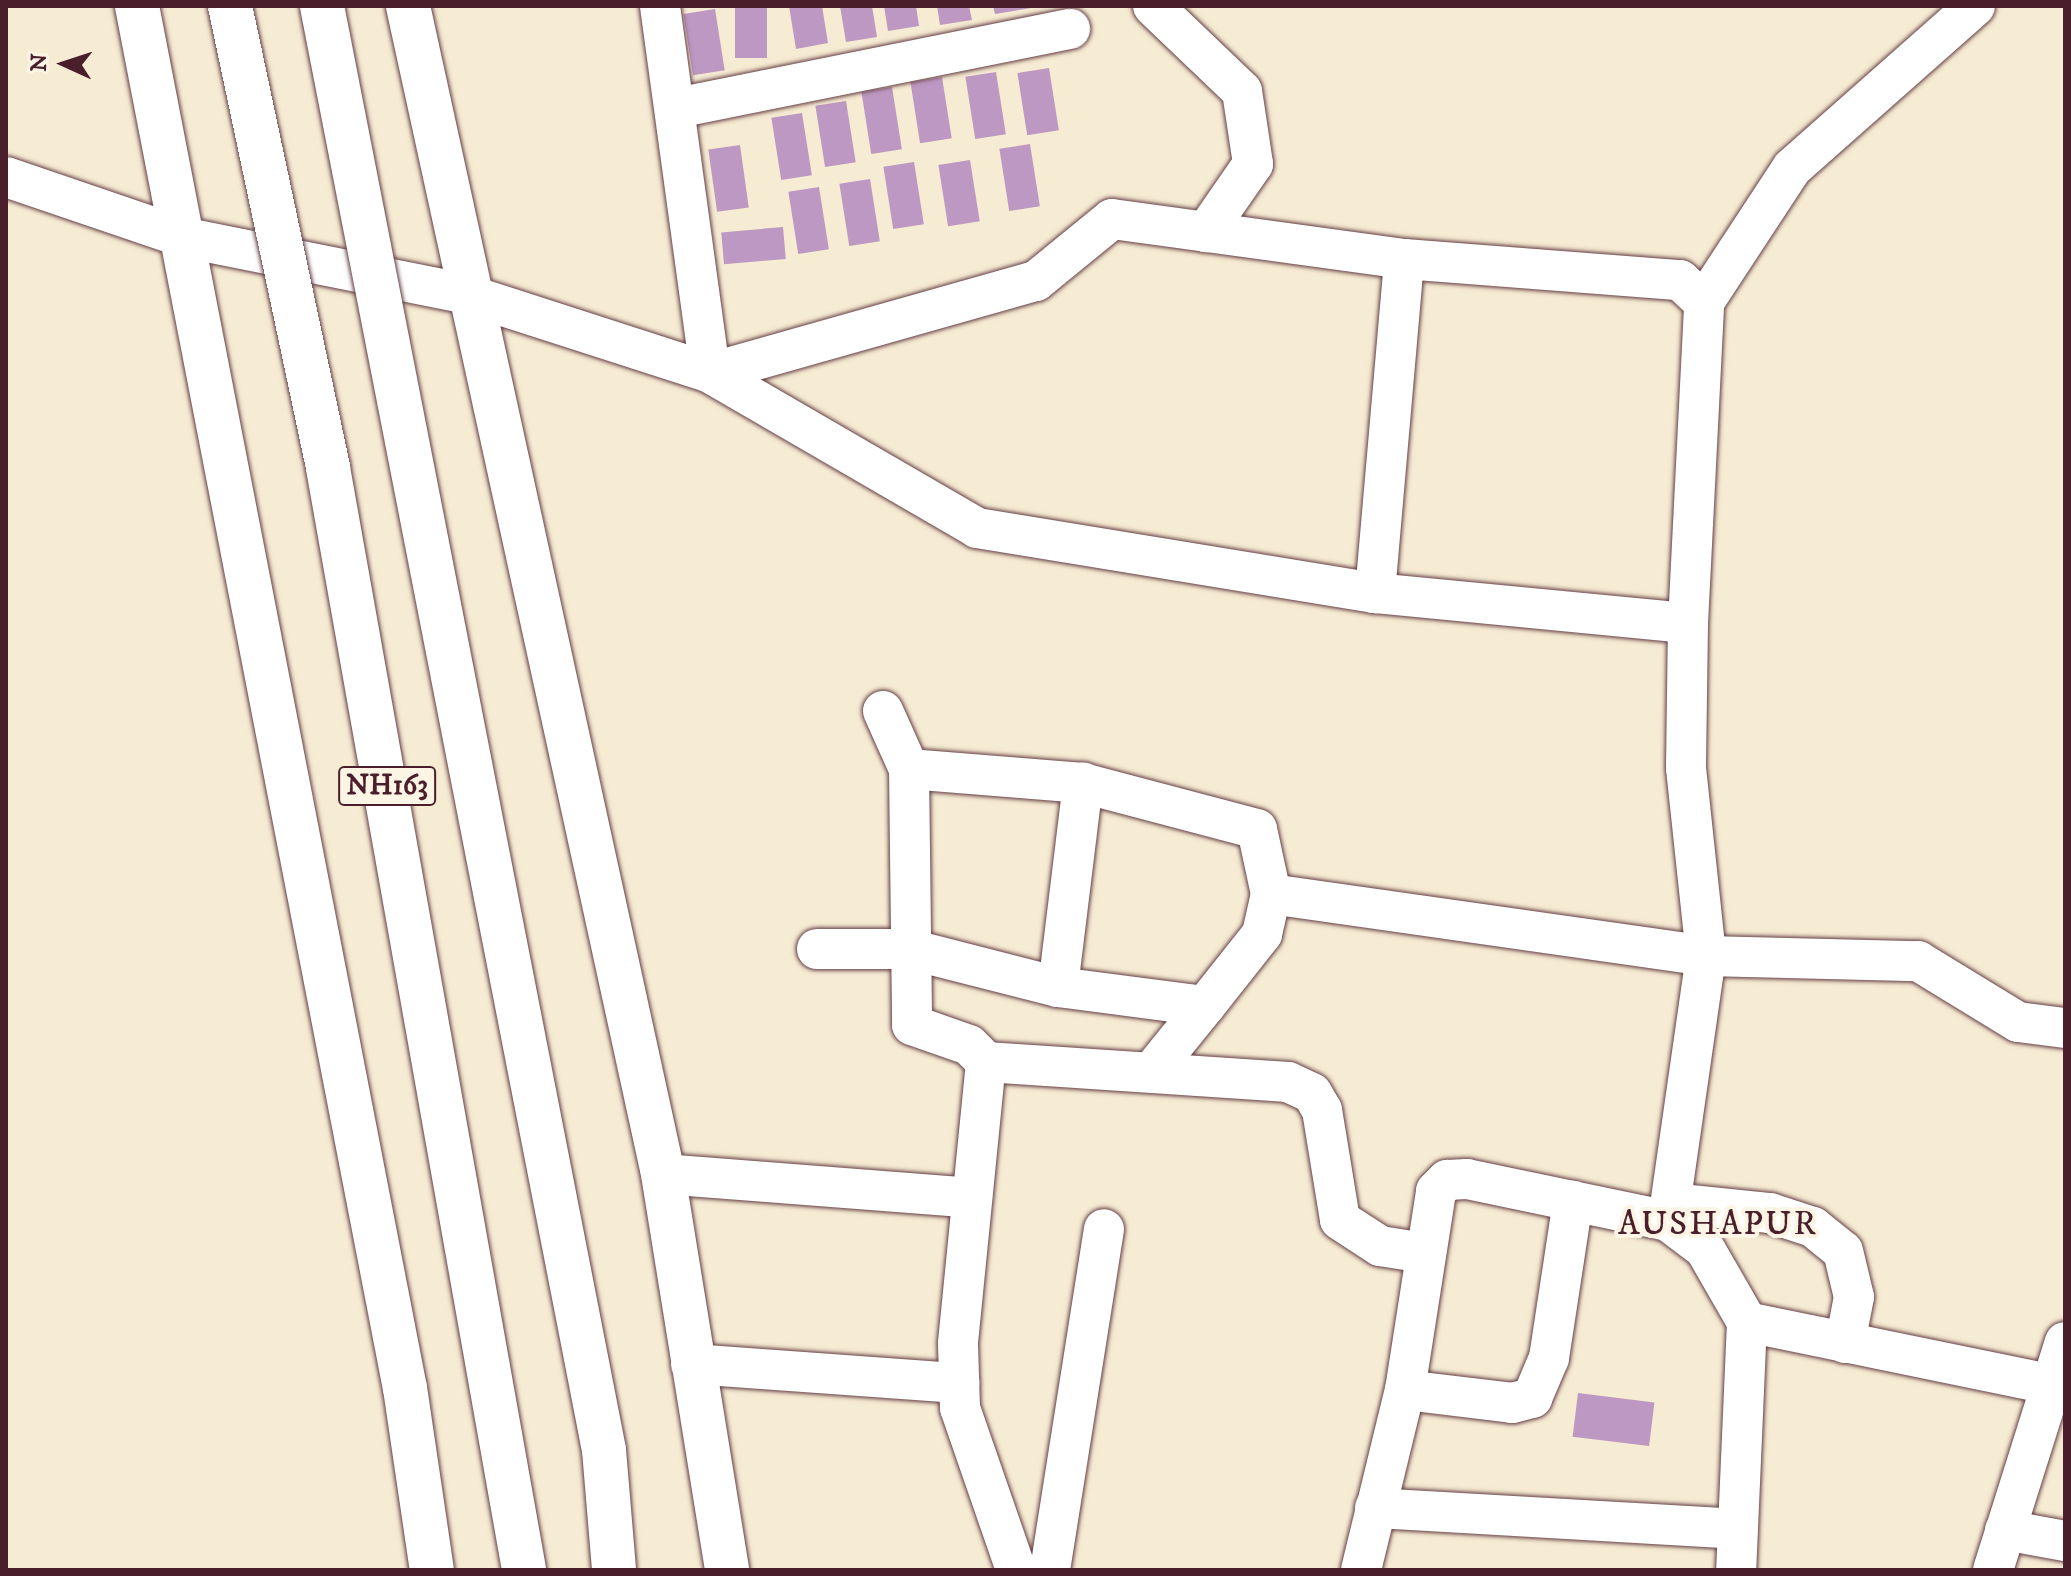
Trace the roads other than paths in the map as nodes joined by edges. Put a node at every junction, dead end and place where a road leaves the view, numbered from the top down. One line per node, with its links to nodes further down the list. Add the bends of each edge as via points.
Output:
1 (137, 6): 12 (main road)
2 (230, 6): 49 (main road, NH163, bridge, via 328,468)
3 (322, 6): 50 (main road, NH163, bridge, via 604,1450)
4 (408, 6): 14 (main road)
5 (660, 6): 9 (street)
6 (1153, 6): 11 (street, via 1242,91 1253,164)
7 (1975, 6): 15 (street, via 1792,168)
8 (1070, 29): 9 (street)
9 (677, 108): 16 (street)
10 (6, 177): 12 (street)
11 (1206, 232): 13 (street); 16 (street, via 1112,219 1036,281)
12 (182, 237): 14 (street); 48 (main road, via 405,1388)
13 (1404, 259): 15 (street, via 1680,280); 17 (street)
14 (466, 294): 16 (street); 31 (main road)
15 (1704, 302): 18 (street)
16 (710, 373): 17 (street, via 977,528)
17 (1375, 593): 18 (street)
18 (1688, 623): 25 (street, via 1686,768)
19 (883, 711): 20 (street)
20 (909, 769): 21 (street); 24 (street)
21 (1083, 783): 22 (street, via 1257,829); 26 (street)
22 (1271, 894): 25 (street); 27 (street, via 1262,934)
23 (817, 949): 24 (street)
24 (909, 949): 26 (street); 29 (street, via 912,1025 969,1045)
25 (1706, 956): 28 (street, via 1918,961 2018,1022); 34 (street)
26 (1058, 987): 27 (street)
27 (1205, 1006): 30 (street)
28 (2065, 1028)
29 (986, 1062): 30 (street); 32 (street)
30 (1153, 1070): 36 (street, via 1288,1082 1312,1093 1330,1138 1340,1220 1380,1246)
31 (663, 1174): 32 (street); 40 (main road)
32 (972, 1198): 41 (street)
33 (1573, 1201): 34 (street); 36 (street, via 1447,1180 1436,1191); 43 (street, via 1549,1358 1532,1398 1512,1403)
34 (1669, 1212): 37 (street, via 1705,1249); 39 (street, via 1770,1213 1813,1227 1843,1251 1854,1297)
35 (1104, 1229): 53 (street)
36 (1424, 1253): 43 (street)
37 (1747, 1322): 39 (street); 45 (street)
38 (2065, 1342): 42 (street)
39 (1845, 1343): 42 (street)
40 (691, 1364): 41 (street); 51 (main road)
41 (959, 1383): 52 (street, via 970,1451)
42 (2057, 1386): 46 (street)
43 (1405, 1390): 44 (street)
44 (1375, 1508): 45 (street); 54 (street)
45 (1737, 1529): 55 (street)
46 (2005, 1530): 47 (street); 56 (street)
47 (2065, 1541)
48 (432, 1570)
49 (524, 1570)
50 (614, 1570)
51 (727, 1570)
52 (1016, 1570)
53 (1050, 1570)
54 (1361, 1570)
55 (1736, 1570)
56 (1993, 1570)

